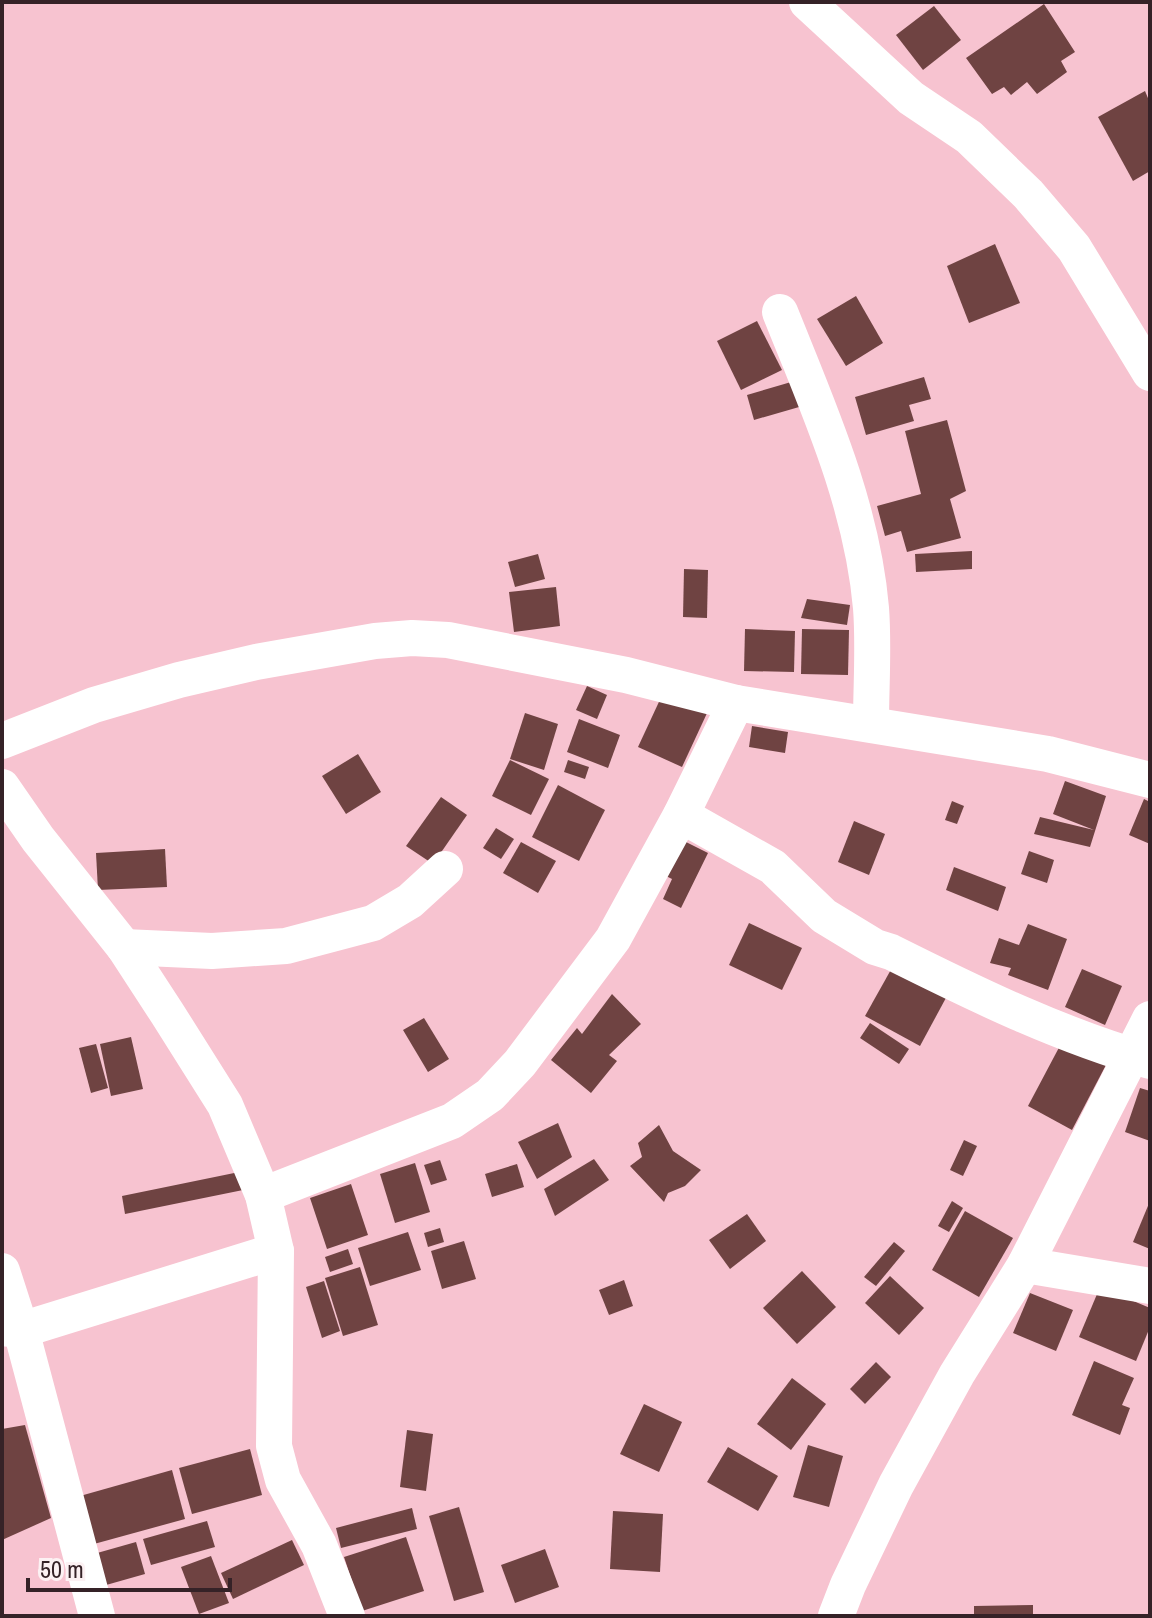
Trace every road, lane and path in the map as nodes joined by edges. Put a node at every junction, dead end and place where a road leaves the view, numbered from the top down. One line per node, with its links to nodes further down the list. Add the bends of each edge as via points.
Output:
1 (807, 2): 3 (street, via 911,98 969,137 1028,194)
2 (780, 312): 6 (street, via 833,445 856,523 871,608)
3 (1136, 318): 4 (street)
4 (1150, 373)
5 (736, 703): 6 (street); 7 (street, via 626,675 448,640 412,638 256,662 179,680 94,705); 10 (street)
6 (871, 724): 8 (street, via 1048,754)
7 (2, 741)
8 (1150, 780)
9 (2, 787): 12 (street)
10 (681, 815): 14 (street, via 773,867 824,916 875,947 993,1004); 15 (street, via 613,939 490,1095 452,1121)
11 (445, 869): 12 (street, via 410,901 373,923 286,946 212,951)
12 (124, 947): 15 (street, via 225,1105)
13 (1150, 1019): 14 (street)
14 (1140, 1058): 17 (street)
15 (263, 1195): 16 (street)
16 (276, 1251): 20 (street); 22 (street, via 274,1446 283,1480 319,1545)
17 (1025, 1265): 19 (street); 23 (street, via 896,1485)
18 (2, 1271): 20 (street)
19 (1150, 1286)
20 (11, 1329): 21 (street)
21 (97, 1616)
22 (347, 1616)
23 (836, 1616)

